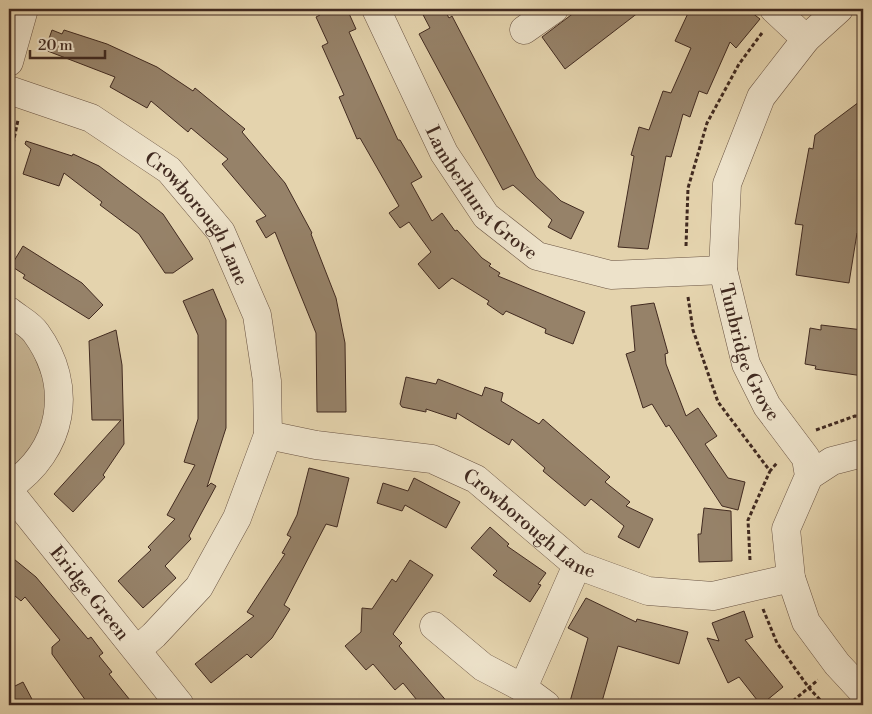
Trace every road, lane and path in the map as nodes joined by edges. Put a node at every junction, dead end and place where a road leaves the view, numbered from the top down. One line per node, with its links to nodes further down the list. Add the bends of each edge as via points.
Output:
1 (24, 9): 8 (street)
2 (376, 9): 10 (street, Lamberhurst Grove, via 444,153 486,216 537,256 611,275)
3 (554, 9): 6 (street)
4 (774, 9): 7 (street)
5 (839, 9): 7 (street, Tunbridge Grove)
6 (524, 30)
7 (806, 39): 10 (street, Tunbridge Grove, via 761,97 727,184)
8 (9, 62)
9 (9, 90): 12 (street, Crowborough Lane, via 92,118 169,170 221,232 257,315 267,381)
10 (723, 270): 14 (street, Tunbridge Grove, via 746,364 767,406 806,458)
11 (9, 311): 15 (street, via 35,331 55,366 60,407 49,446 24,477)
12 (268, 435): 17 (street, Crowborough Lane, via 316,445 432,459 476,479); 20 (street, Crowborough Lane, via 237,518 199,587)
13 (863, 453): 14 (street, via 832,461)
14 (809, 476): 18 (street, via 786,529)
15 (9, 487)
16 (9, 491): 20 (street, Eridge Green)
17 (577, 565): 18 (street, Crowborough Lane, via 648,591 714,596); 22 (street)
18 (791, 578): 21 (street, via 806,622)
19 (434, 626): 22 (street, via 483,667)
20 (137, 650): 24 (street, Eridge Green)
21 (837, 664): 23 (street); 26 (path)
22 (523, 688): 25 (street)
23 (863, 692)
24 (170, 702)
25 (546, 705)
26 (788, 705)

